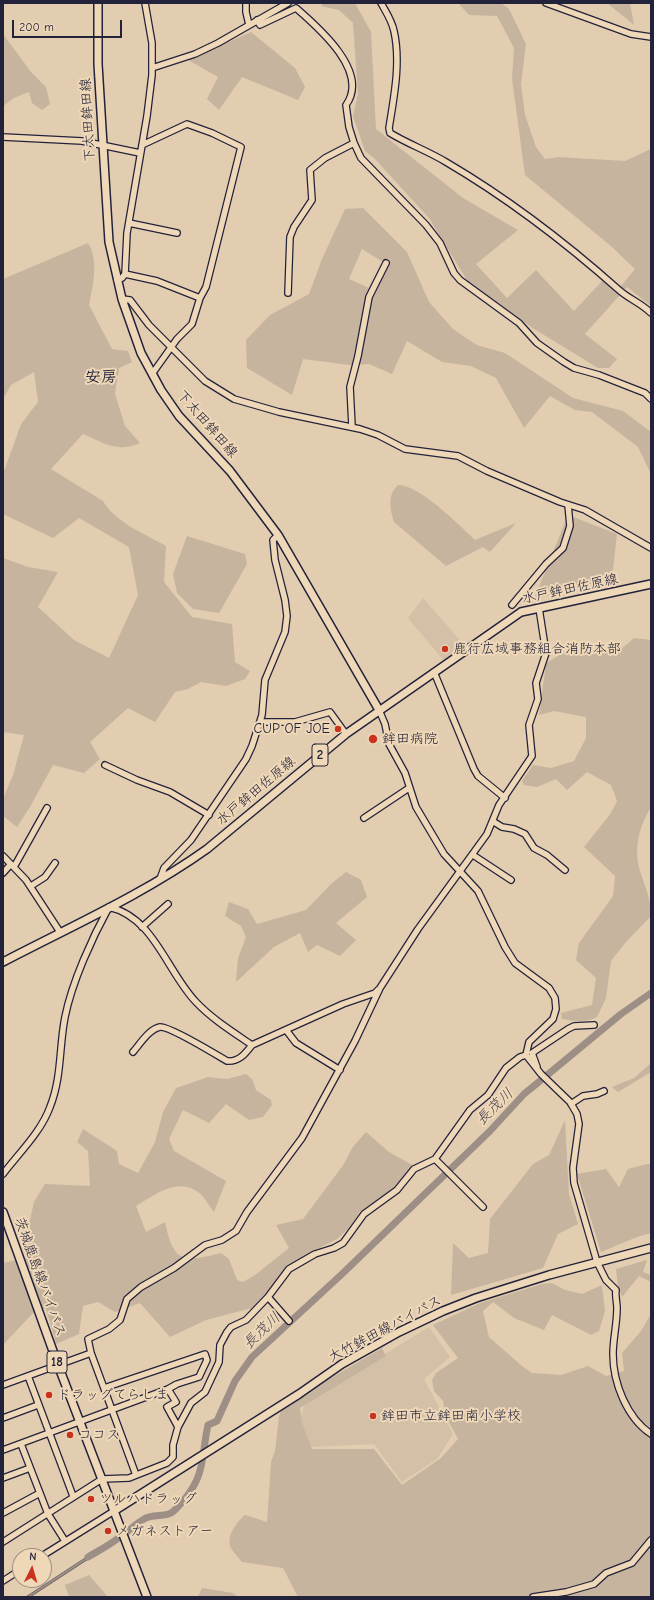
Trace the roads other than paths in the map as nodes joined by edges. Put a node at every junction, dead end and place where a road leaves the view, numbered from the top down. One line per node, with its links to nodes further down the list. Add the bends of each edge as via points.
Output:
1 (98, 3): 14 (main road, 下太田鉾田線)
2 (145, 3): 10 (street, via 152,43)
3 (246, 3): 8 (street)
4 (288, 3): 7 (street)
5 (381, 3): 24 (street, via 391,22 395,38 396,75 390,133 447,162 525,213 576,252 620,291 644,305)
6 (546, 3): 9 (street, via 625,32)
7 (258, 20): 8 (street); 12 (street, via 260,25 296,8 342,57 353,81 346,105)
8 (249, 25): 10 (street, via 195,54)
9 (651, 37)
10 (152, 68): 13 (street, via 151,94)
11 (3, 137): 14 (street, via 82,141)
12 (354, 143): 21 (street, via 325,158 310,170 312,200 290,237); 27 (street, via 369,168 392,188 440,243 460,280 519,323 537,343 564,362 574,368 645,393)
13 (142, 145): 15 (street); 22 (street, via 187,124 241,147 206,287)
14 (103, 146): 15 (street); 20 (main road, 下太田鉾田線, via 106,221)
15 (140, 153): 16 (street)
16 (129, 223): 17 (street); 19 (street)
17 (178, 233)
18 (386, 263): 28 (street, via 369,297 350,387)
19 (125, 274): 20 (street); 22 (street, via 158,281)
20 (116, 280): 23 (main road, 下太田鉾田線)
21 (288, 294)
22 (200, 298): 25 (street, via 192,324)
23 (122, 300): 25 (street, via 130,300); 26 (main road, 下太田鉾田線, via 141,353)
24 (651, 313)
25 (171, 348): 26 (street); 28 (street, via 204,381 234,400 279,412)
26 (152, 374): 30 (main road, 下太田鉾田線, via 179,416 230,471)
27 (651, 399)
28 (352, 426): 29 (street, via 405,449 461,457 487,471)
29 (568, 505): 31 (street, via 585,510); 33 (street, via 570,526 563,548 546,564)
30 (278, 535): 36 (main road, 下太田鉾田線); 37 (street, via 273,540 275,560 287,616 285,632 265,680 264,706)
31 (651, 548)
32 (651, 584): 34 (main road, 水戸鉾田佐原線 / 2)
33 (512, 605)
34 (539, 608): 35 (main road, 水戸鉾田佐原線 / 2, via 515,616); 41 (street, via 546,653 536,684 538,699 528,725 532,756)
35 (434, 672): 36 (main road, 水戸鉾田佐原線 / 2); 41 (street, via 474,769 478,776)
36 (379, 710): 38 (main road, 水戸鉾田佐原線 / 2); 40 (street, via 389,744 405,773)
37 (260, 722): 38 (street, via 295,722 330,712); 43 (street, via 246,759)
38 (346, 734): 53 (main road, 水戸鉾田佐原線 / 2, via 207,849)
39 (105, 765): 43 (street, via 170,792)
40 (409, 788): 44 (street); 51 (street, via 416,807 444,854)
41 (505, 798): 45 (street, via 499,805)
42 (47, 808): 49 (street)
43 (209, 815): 53 (street, via 184,849 164,868)
44 (364, 818)
45 (494, 822): 46 (street); 50 (street, via 524,834 534,848)
46 (473, 855): 51 (street); 54 (street)
47 (3, 856): 49 (street)
48 (55, 863): 55 (street, via 45,877)
49 (12, 866): 52 (street); 55 (street)
50 (565, 870)
51 (460, 872): 61 (street, via 422,923); 66 (street, via 478,891 515,963 549,988 553,994 556,1009 553,1018 529,1042)
52 (3, 873)
53 (160, 879): 57 (main road, 水戸鉾田佐原線 / 2)
54 (511, 880)
55 (31, 886): 59 (street)
56 (168, 904): 58 (street)
57 (109, 907): 58 (street, via 128,914); 59 (main road, 水戸鉾田佐原線 / 2); 72 (street, via 68,1006 59,1077 50,1107 42,1124)
58 (142, 927): 64 (street, via 195,1001)
59 (60, 932): 60 (main road, 水戸鉾田佐原線 / 2)
60 (3, 962)
61 (380, 988): 63 (street, via 375,993 343,1004); 68 (street)
62 (594, 1025): 67 (street, via 574,1026 532,1052)
63 (286, 1030): 64 (street); 68 (street, via 296,1043)
64 (252, 1045): 65 (street, via 242,1058 227,1061 173,1030 163,1027 145,1037)
65 (133, 1052)
66 (526, 1056): 67 (street); 71 (street, via 520,1057 506,1068 488,1095 470,1110)
67 (537, 1069): 70 (street)
68 (340, 1070): 79 (street, via 302,1138 247,1212 236,1231 222,1240 206,1245 174,1268 141,1286 127,1299 120,1320 109,1329 88,1339)
69 (604, 1091): 70 (street, via 583,1096)
70 (571, 1104): 76 (street, via 579,1124 573,1168 574,1183)
71 (435, 1159): 73 (street); 77 (street, via 414,1169 397,1190 364,1214 343,1243 315,1254 289,1269)
72 (3, 1174)
73 (483, 1207)
74 (3, 1212): 80 (main road, 茨城鹿島線バイパス / 18)
75 (651, 1248): 76 (main road, 大竹鉾田線バイパス)
76 (597, 1262): 91 (street, via 606,1280 616,1290 613,1355 618,1386 631,1413); 100 (main road, 大竹鉾田線バイパス, via 476,1298 399,1332 342,1364)
77 (268, 1297): 78 (street); 89 (street, via 246,1320 231,1327 227,1332 220,1345 219,1362 205,1392 191,1403)
78 (289, 1321)
79 (91, 1353): 80 (street); 83 (street)
80 (58, 1365): 81 (street); 88 (main road, 茨城鹿島線バイパス / 18)
81 (28, 1376): 82 (street); 85 (street)
82 (3, 1386)
83 (104, 1388): 84 (street, via 205,1354 207,1360 200,1377); 86 (street)
84 (168, 1389): 86 (street); 89 (street, via 176,1402 167,1407)
85 (38, 1406): 87 (street); 90 (street)
86 (112, 1410): 88 (street); 95 (street)
87 (3, 1418)
88 (79, 1422): 90 (street); 97 (main road, 茨城鹿島線バイパス / 18)
89 (178, 1427): 95 (street, via 173,1457 167,1463)
90 (48, 1433): 92 (street); 99 (street)
91 (651, 1434)
92 (21, 1444): 93 (street); 94 (street)
93 (3, 1450)
94 (30, 1468): 96 (street); 98 (street)
95 (136, 1475): 97 (street, via 121,1480)
96 (3, 1478)
97 (102, 1480): 99 (street); 100 (main road, 茨城鹿島線バイパス / 18)
98 (40, 1493): 101 (street); 102 (street)
99 (73, 1496): 102 (street)
100 (114, 1511): 104 (street); 109 (main road, 茨城鹿島線バイパス / 18)
101 (3, 1513)
102 (48, 1514): 104 (street); 105 (street)
103 (651, 1540): 110 (street, via 632,1563 606,1573 594,1584)
104 (65, 1541): 106 (street)
105 (3, 1542)
106 (52, 1549)
107 (12, 1575): 108 (street)
108 (3, 1581)
109 (147, 1597)
110 (533, 1597)

